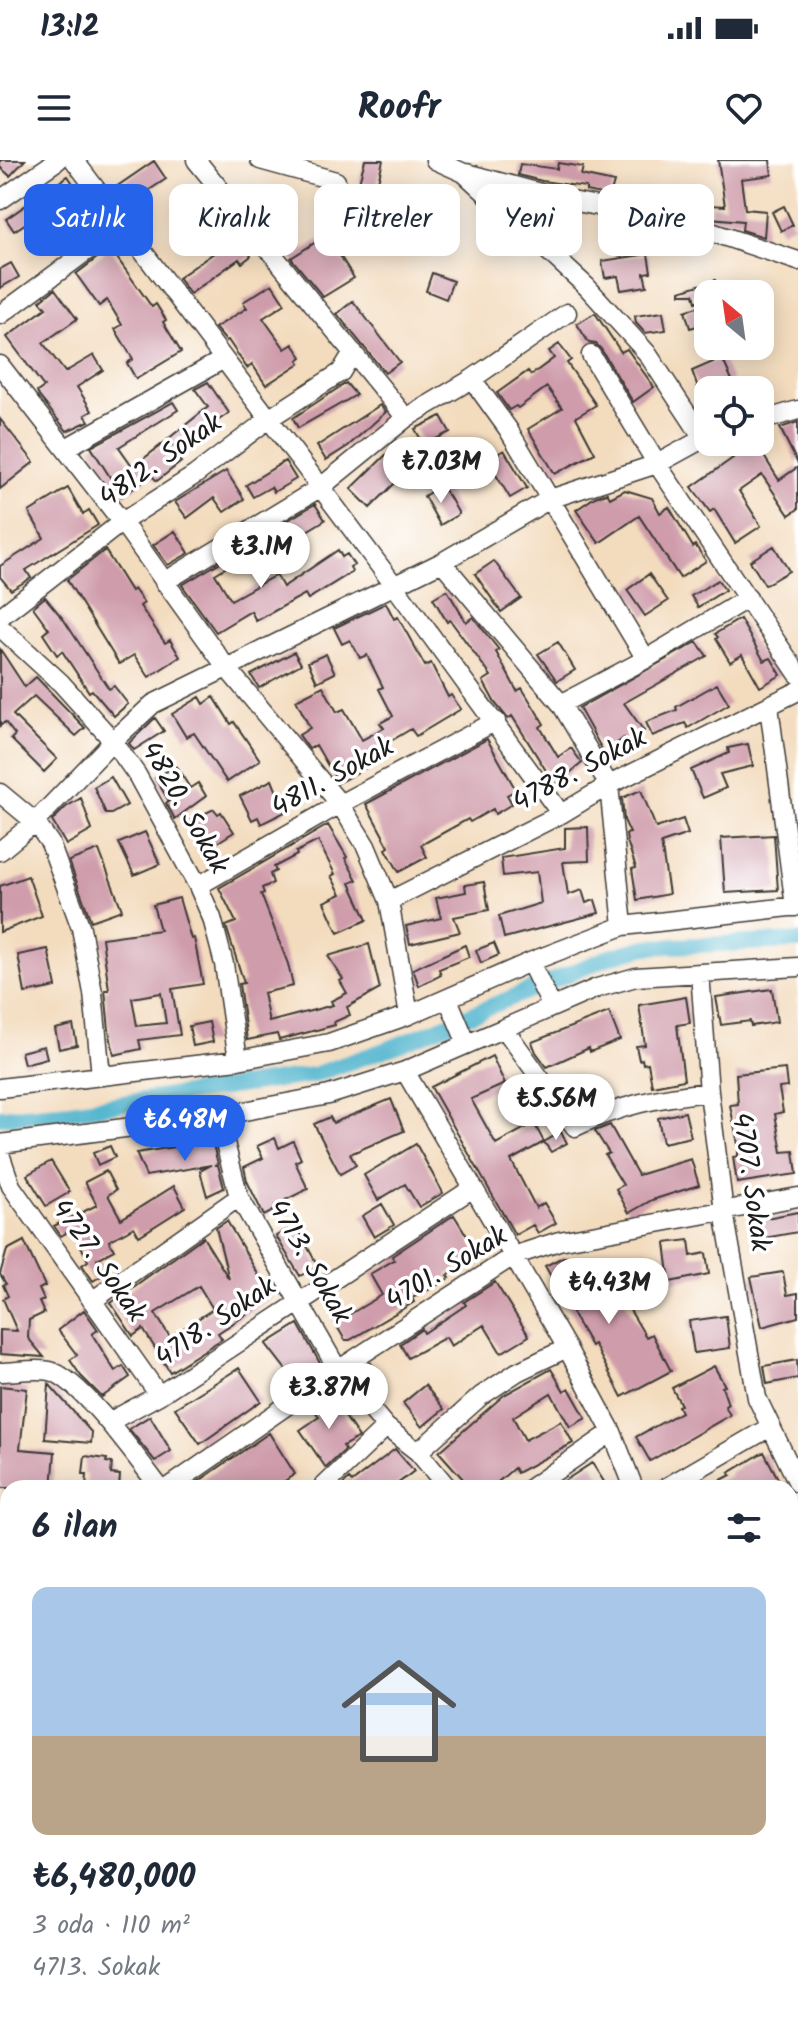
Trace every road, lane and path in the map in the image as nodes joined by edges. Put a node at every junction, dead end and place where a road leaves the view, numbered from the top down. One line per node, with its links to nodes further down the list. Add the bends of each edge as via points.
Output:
1 (58, 160): 9 (street)
2 (74, 160): 8 (street)
3 (196, 160): 15 (street)
4 (260, 160): 7 (street)
5 (435, 160): 6 (street)
6 (464, 173): 12 (street, via 687,224); 24 (street, via 587,287 647,353)
7 (336, 181)
8 (92, 184)
9 (0, 200)
10 (80, 256): 14 (street)
11 (145, 256): 17 (street)
12 (798, 261)
13 (567, 313): 19 (street)
14 (0, 315)
15 (353, 352): 22 (street, 4812. Sokak, via 341,372); 23 (street)
16 (591, 355): 27 (street)
17 (222, 360): 22 (street); 26 (street)
18 (2, 373): 26 (street)
19 (472, 379): 23 (street); 29 (street)
20 (798, 410): 21 (street)
21 (774, 417)
22 (270, 418): 28 (street); 30 (street, 4812. Sokak)
23 (406, 418): 28 (street)
24 (694, 420)
25 (694, 444): 27 (street)
26 (66, 448): 30 (street)
27 (657, 464): 29 (street); 34 (street)
28 (321, 487): 32 (street); 33 (street)
29 (550, 499): 31 (street); 37 (street)
30 (122, 522): 32 (street); 35 (street, 4812. Sokak)
31 (442, 562): 33 (street); 41 (street)
32 (164, 582): 38 (street)
33 (394, 585): 38 (street); 43 (street)
34 (748, 598): 37 (street); 39 (street)
35 (0, 617)
36 (0, 627): 44 (street, 4820. Sokak)
37 (646, 659): 41 (street)
38 (226, 667): 44 (street, via 153,704); 47 (street)
39 (798, 674)
40 (798, 691): 42 (street, 4788. Sokak)
41 (561, 704): 45 (street)
42 (769, 706): 45 (street, 4788. Sokak); 53 (street)
43 (496, 721): 47 (street, 4811. Sokak); 48 (street)
44 (113, 741): 49 (street); 51 (street, 4820. Sokak)
45 (609, 785): 48 (street, 4788. Sokak); 54 (street)
46 (0, 793): 49 (street)
47 (340, 804): 51 (street, 4811. Sokak); 52 (street, via 366,846)
48 (561, 814): 52 (street, 4788. Sokak)
49 (35, 822): 50 (street); 64 (street, via 50,843 81,928)
50 (0, 851)
51 (198, 886): 62 (street, 4820. Sokak, via 224,964)
52 (389, 901): 59 (street)
53 (796, 906): 54 (street)
54 (623, 926): 57 (street)
55 (798, 967): 56 (street)
56 (700, 973): 57 (street, via 636,977 597,988); 66 (street, 4707. Sokak)
57 (542, 985): 58 (street); 60 (street)
58 (451, 1006): 59 (street); 61 (street)
59 (409, 1015): 62 (street, via 329,1043)
60 (504, 1028): 61 (street); 66 (street, via 575,1127 608,1111)
61 (464, 1038): 63 (street)
62 (238, 1060): 64 (street)
63 (405, 1071): 67 (street, via 329,1095); 70 (street)
64 (101, 1076): 65 (street)
65 (0, 1088)
66 (709, 1092): 73 (street, 4707. Sokak)
67 (218, 1116): 68 (street); 71 (street, 4713. Sokak)
68 (0, 1144)
69 (0, 1154): 75 (street, 4727. Sokak, via 11,1186)
70 (473, 1188): 74 (street); 76 (street, 4718. Sokak)
71 (239, 1197): 75 (street); 76 (street, 4713. Sokak)
72 (798, 1197): 73 (street, 4701. Sokak)
73 (724, 1212): 74 (street, 4701. Sokak, via 559,1241); 83 (street, 4707. Sokak, via 757,1398)
74 (513, 1256): 77 (street); 78 (street, 4701. Sokak)
75 (92, 1301): 80 (street, 4727. Sokak)
76 (298, 1302): 78 (street, 4713. Sokak); 80 (street, 4718. Sokak)
77 (567, 1348): 84 (street); 85 (street, via 481,1396)
78 (338, 1370): 82 (street, 4713. Sokak); 87 (street, 4701. Sokak)
79 (0, 1372): 81 (street, via 52,1371)
80 (159, 1395): 81 (street, 4718. Sokak)
81 (109, 1422): 86 (street)
82 (386, 1427): 85 (street, 4713. Sokak); 88 (street)
83 (770, 1427): 92 (street); 93 (street, 4707. Sokak)
84 (612, 1432): 90 (street); 91 (street)
85 (418, 1452): 89 (street, 4713. Sokak)
86 (154, 1480)
87 (180, 1480)
88 (330, 1480)
89 (441, 1480)
90 (543, 1480)
91 (631, 1480)
92 (679, 1480)
93 (796, 1480)

